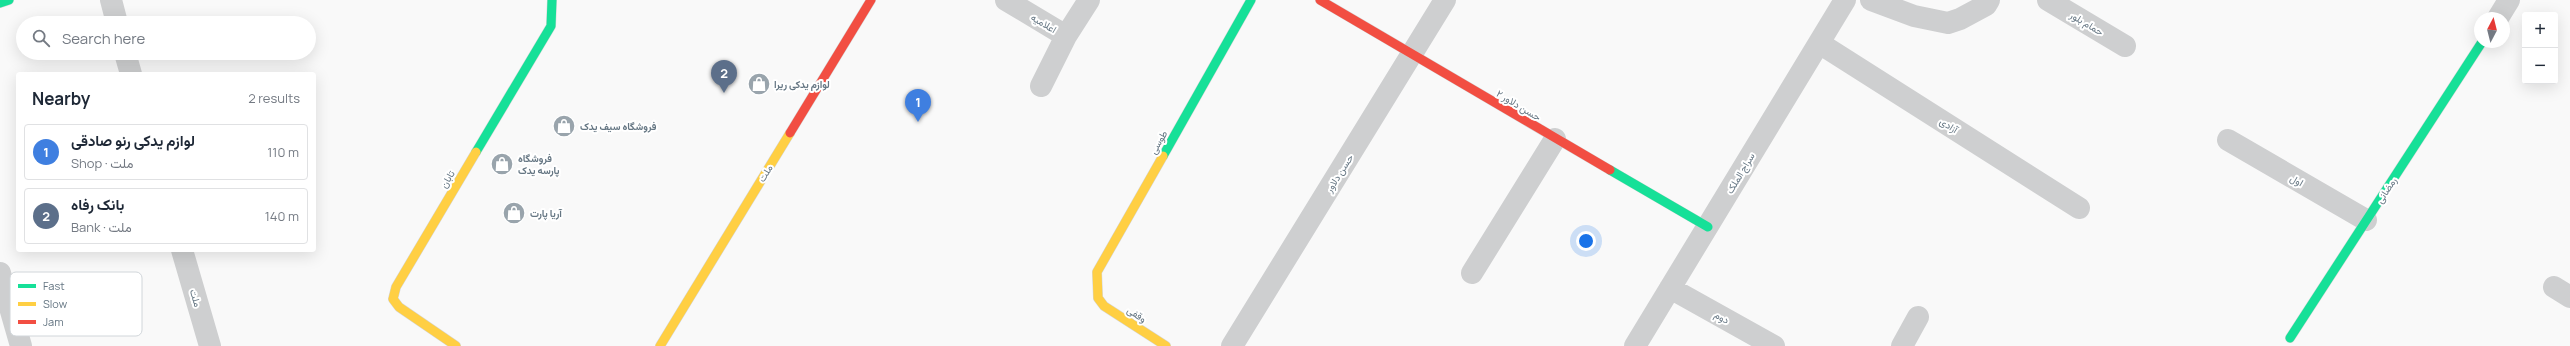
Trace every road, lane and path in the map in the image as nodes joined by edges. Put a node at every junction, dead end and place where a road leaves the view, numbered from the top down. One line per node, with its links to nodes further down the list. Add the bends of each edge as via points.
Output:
1 (9, 0): 15 (street)
2 (111, 0): 17 (street)
3 (552, 0): 42 (street, تابان, via 552,26 396,287 393,299 399,307)
4 (871, 0): 43 (street, ملت)
5 (1006, 0): 18 (street, اعلامیه)
6 (1089, 0): 18 (street, اعلامیه)
7 (1251, 0): 35 (street, طوسی, via 1097,272)
8 (1320, 0): 22 (street, حسن دلاور ۲)
9 (1445, 0): 22 (street, حسن دلاور)
10 (1845, 0): 19 (street, سراج الملک)
11 (1871, 0): 14 (street, via 1914,16 1948,23 1960,19)
12 (2048, 0): 20 (street, حمام بلور)
13 (2509, 0): 16 (street)
14 (1988, 2)
15 (0, 3)
16 (2502, 12)
17 (115, 16)
18 (1066, 36): 25 (street)
19 (1819, 43): 28 (street, آزادی); 30 (street, سراج الملک)
20 (2125, 46)
21 (2478, 48): 29 (street, رمضانی)
22 (1413, 52): 26 (street, حسن دلاور ۲); 45 (street, حسن دلاور)
23 (127, 60): 24 (street)
24 (130, 72)
25 (1041, 86)
26 (1555, 139): 30 (street, حسن دلاور ۲); 33 (street)
27 (2228, 140): 29 (street, اول)
28 (2079, 208)
29 (2366, 220): 39 (street, رمضانی)
30 (1708, 227): 34 (street, سراج الملک)
31 (183, 252): 41 (street, ملت)
32 (0, 273): 36 (street)
33 (1472, 273)
34 (1670, 288): 46 (street, سراج الملک); 47 (street, دوم)
35 (1098, 298): 44 (street, وقفی, via 1104,306)
36 (10, 308)
37 (1918, 317): 48 (street)
38 (18, 336): 40 (street)
39 (2290, 338)
40 (21, 346)
41 (210, 346)
42 (456, 346)
43 (660, 346)
44 (1166, 346)
45 (1232, 346)
46 (1635, 346)
47 (1774, 346)
48 (1902, 346)

